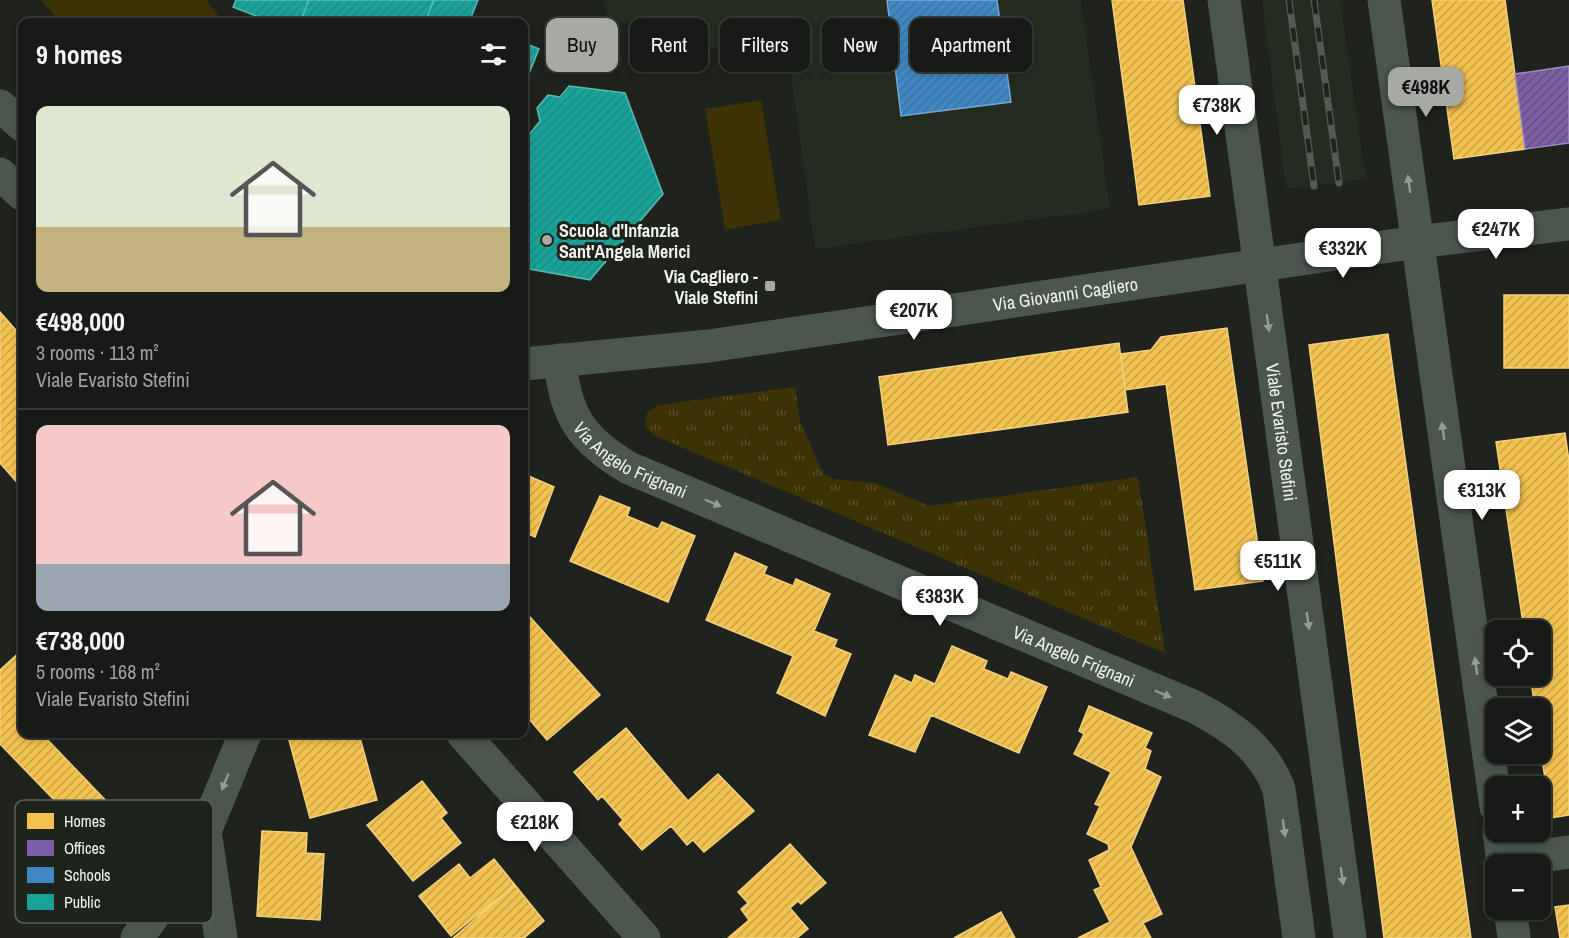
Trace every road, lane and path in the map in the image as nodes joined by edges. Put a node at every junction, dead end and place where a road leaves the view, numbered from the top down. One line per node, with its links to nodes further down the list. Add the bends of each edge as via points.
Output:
1 (1224, 0): 9 (street, Viale Evaristo Stefini)
2 (1384, 0): 8 (street, one-way to 2)
3 (0, 106): 4 (street)
4 (18, 122)
5 (0, 174): 6 (street)
6 (18, 190)
7 (1569, 224): 8 (street, Via Giovanni Cagliero)
8 (1417, 242): 9 (street, Via Giovanni Cagliero); 15 (street, one-way to 8)
9 (1260, 265): 11 (street, Via Giovanni Cagliero, via 709,346); 26 (street, Viale Evaristo Stefini, one-way to 26)
10 (528, 350): 11 (street, Via Giovanni Cagliero)
11 (560, 360): 12 (street, Via Giovanni Cagliero); 25 (street, Via Angelo Frignani, one-way to 25, via 569,412 605,454 629,468 1195,707 1243,736 1272,770 1279,789)
12 (528, 364)
13 (243, 738): 16 (street, one-way to 16)
14 (468, 738): 24 (street)
15 (1492, 776)
16 (213, 812)
17 (1502, 852): 18 (street)
18 (1569, 852)
19 (213, 884): 23 (street)
20 (1512, 920): 27 (street)
21 (148, 923): 22 (street)
22 (137, 938)
23 (221, 938)
24 (644, 938)
25 (1299, 938)
26 (1350, 938)
27 (1514, 938)

